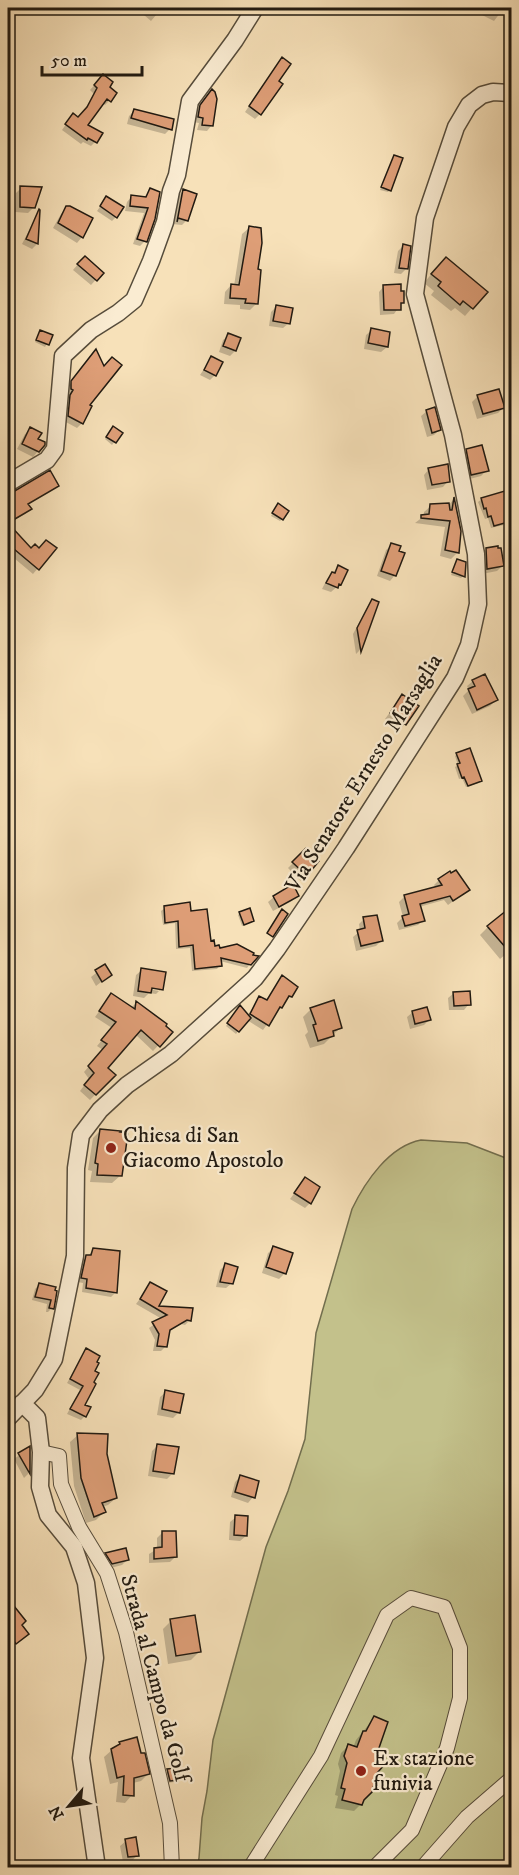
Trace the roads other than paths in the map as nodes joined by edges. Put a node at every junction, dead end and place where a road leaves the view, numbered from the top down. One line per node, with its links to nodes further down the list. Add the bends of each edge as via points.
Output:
1 (255, 8): 3 (street, via 190,101 165,222 134,300 91,330 63,356 55,449 47,460)
2 (512, 93): 4 (street, Via Senatore Ernesto Marsaglia, via 482,95 470,105 456,127 425,218 415,294 453,435 476,554 478,604 469,645 454,678 365,818 255,978 171,1054 127,1085 81,1135 76,1168 75,1256 54,1359)
3 (8, 483)
4 (22, 1403): 5 (street, Via Senatore Ernesto Marsaglia); 6 (street, via 37,1418)
5 (8, 1418)
6 (41, 1452): 8 (street, via 39,1487 48,1515 74,1547 86,1583 95,1658 81,1758); 9 (street, Strada al Campo da Golf, via 59,1456 62,1484 79,1527 107,1573 114,1593 170,1823)
7 (512, 1778): 12 (street, via 467,1817)
8 (97, 1868)
9 (172, 1868)
10 (249, 1868): 11 (street, via 321,1756 387,1615 411,1598 444,1607 460,1648 460,1698 447,1748 412,1830)
11 (374, 1868)
12 (422, 1868)

